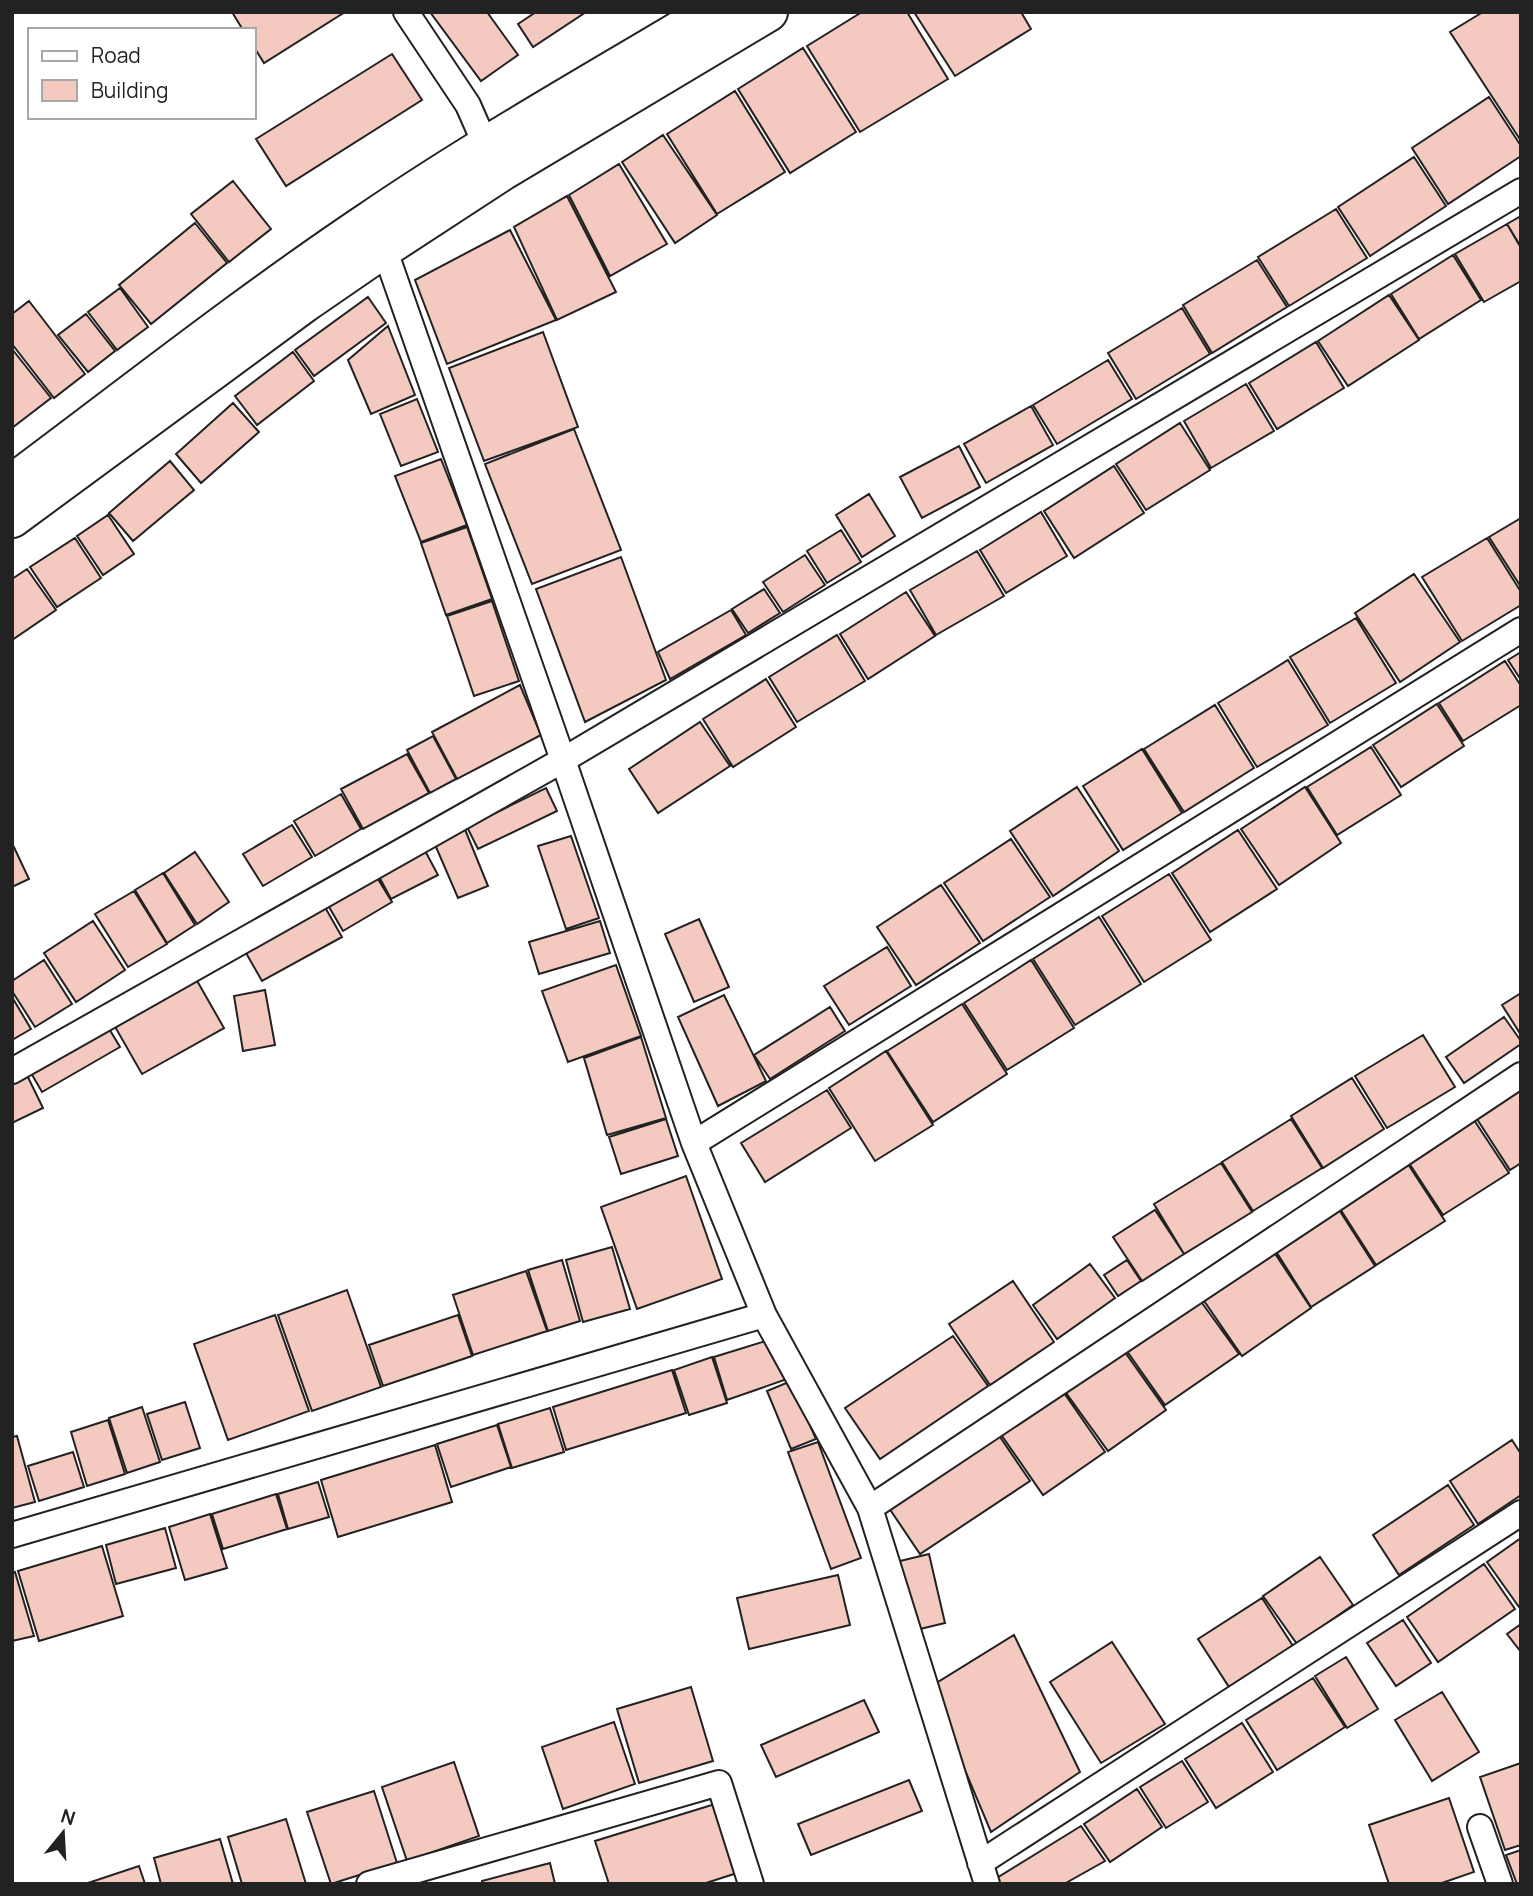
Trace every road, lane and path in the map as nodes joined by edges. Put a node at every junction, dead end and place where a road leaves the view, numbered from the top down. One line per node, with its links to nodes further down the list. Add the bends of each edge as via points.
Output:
1 (406, 12): 4 (street, via 468,105)
2 (711, 12): 4 (main road)
3 (768, 12): 6 (main road)
4 (486, 146): 7 (main road, via 300,270)
5 (1521, 191): 10 (street)
6 (384, 248): 8 (main road); 10 (street)
7 (12, 484)
8 (12, 518)
9 (1521, 630): 13 (street)
10 (564, 761): 11 (street); 13 (street)
11 (12, 1071)
12 (1521, 1075): 15 (street)
13 (694, 1143): 14 (street)
14 (764, 1315): 15 (street); 17 (street)
15 (870, 1508): 19 (street)
16 (1521, 1513): 19 (street)
17 (12, 1535)
18 (1480, 1827): 23 (street)
19 (984, 1873)
20 (435, 1874): 21 (street); 22 (street, via 719,1783)
21 (369, 1884)
22 (751, 1884)
23 (1500, 1884)

